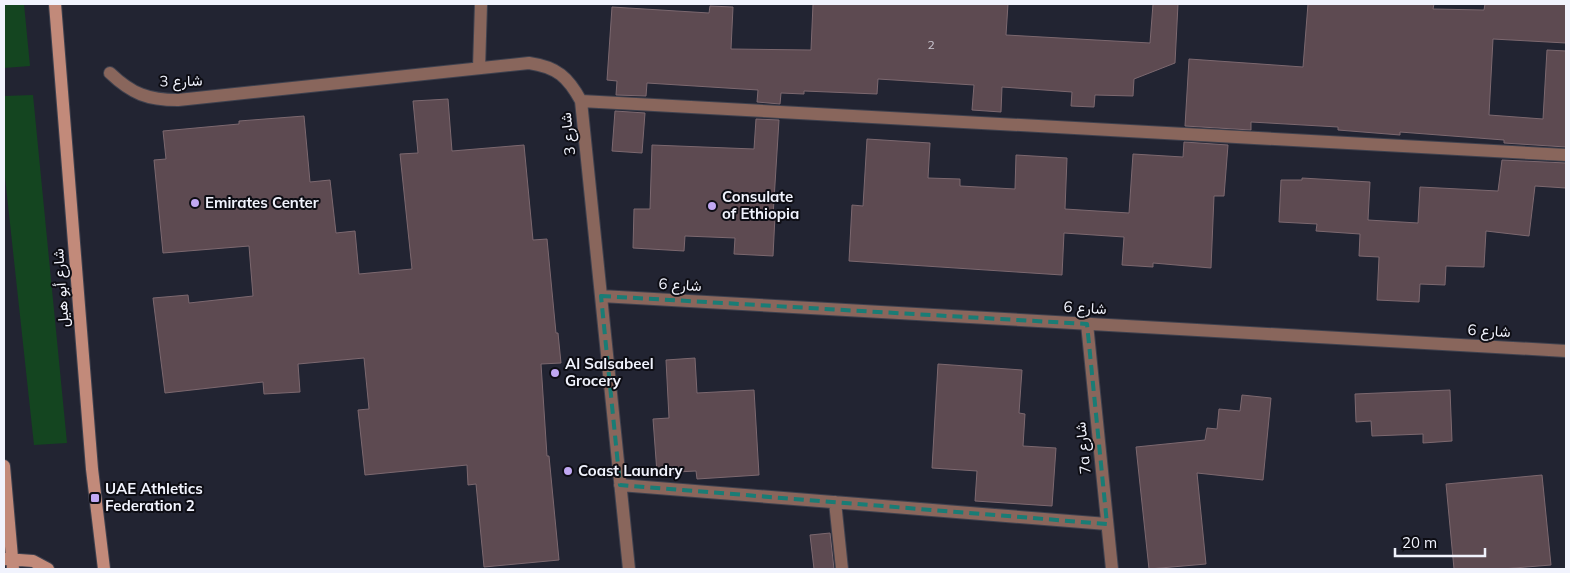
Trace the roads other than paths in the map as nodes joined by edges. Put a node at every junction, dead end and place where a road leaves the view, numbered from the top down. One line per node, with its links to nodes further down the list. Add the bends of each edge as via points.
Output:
1 (55, 4): 16 (main road, شارع أبو هيل, via 92,470)
2 (481, 4): 3 (street)
3 (479, 68): 4 (street, شارع 3, via 178,100 159,100 141,95); 5 (street, شارع 3, via 529,63 541,65 563,76)
4 (110, 73)
5 (581, 101): 6 (street); 7 (street, شارع 3)
6 (1566, 155)
7 (601, 296): 8 (street, شارع 6); 11 (street, شارع 3)
8 (1087, 324): 9 (street, شارع 6); 13 (street, 7a شارع)
9 (1566, 351)
10 (4, 466): 14 (main road)
11 (620, 485): 12 (street); 17 (street, شارع 3)
12 (835, 502): 13 (street); 18 (street)
13 (1107, 524): 19 (street, 7a شارع)
14 (10, 562): 15 (main road, via 33,562)
15 (48, 569)
16 (104, 569)
17 (629, 569)
18 (842, 569)
19 (1112, 569)

